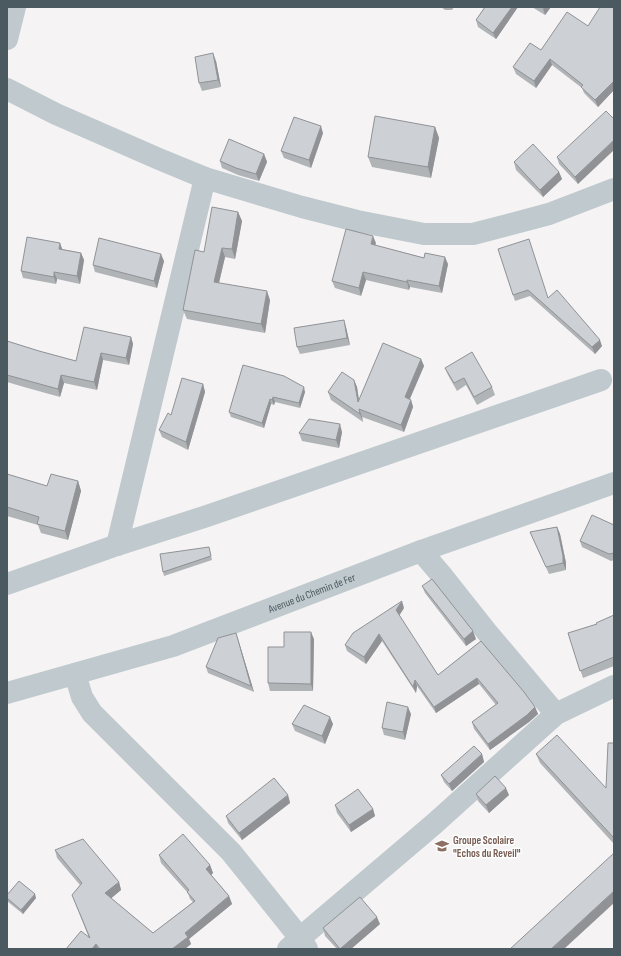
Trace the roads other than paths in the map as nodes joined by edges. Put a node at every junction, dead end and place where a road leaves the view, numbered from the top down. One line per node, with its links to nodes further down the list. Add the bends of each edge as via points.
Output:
1 (15, 7): 2 (street)
2 (7, 39)
3 (7, 89): 4 (street, via 63,117)
4 (205, 178): 5 (street, via 357,222 424,234 473,234 549,214); 8 (street)
5 (614, 189)
6 (601, 380): 8 (street)
7 (614, 483): 9 (street, Avenue du Chemin de Fer)
8 (117, 545): 10 (street)
9 (421, 551): 11 (street, Avenue du Chemin de Fer, via 173,646); 14 (street)
10 (7, 584)
11 (75, 674): 13 (street, Avenue du Chemin de Fer); 15 (street, via 82,696 92,713 231,852)
12 (614, 686): 14 (street)
13 (7, 693)
14 (556, 714): 15 (street)
15 (298, 945)

